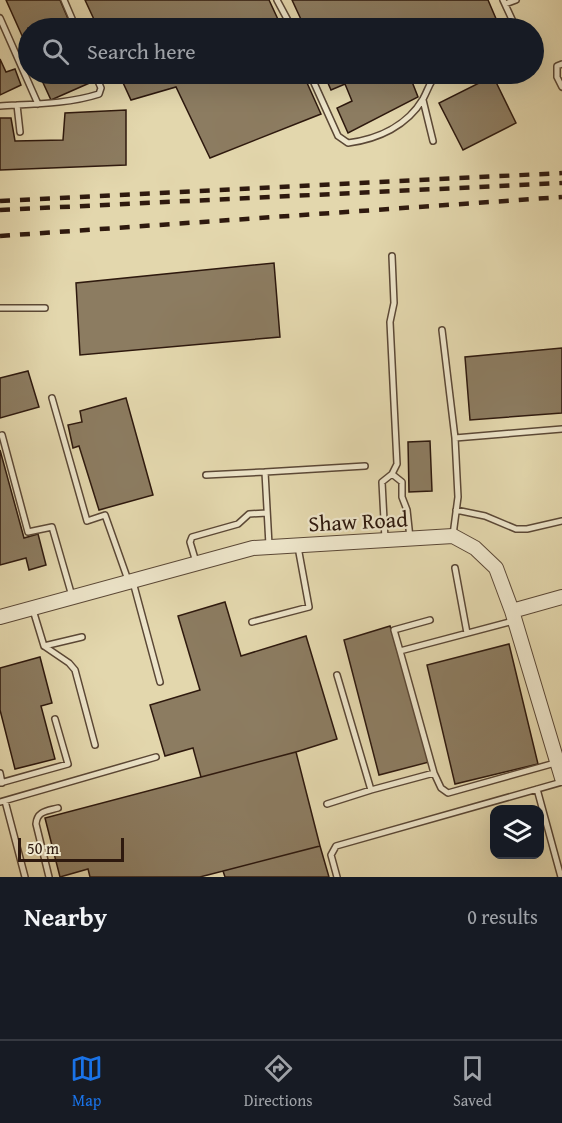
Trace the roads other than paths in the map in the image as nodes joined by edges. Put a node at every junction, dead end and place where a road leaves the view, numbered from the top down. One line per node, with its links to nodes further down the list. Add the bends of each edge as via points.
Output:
1 (64, 0): 6 (lane)
2 (277, 0): 7 (lane)
3 (516, 0): 4 (lane)
4 (504, 2): 8 (lane)
5 (0, 18): 9 (lane)
6 (72, 18)
7 (287, 18)
8 (511, 18)
9 (18, 59)
10 (562, 64): 15 (lane, via 556,70)
11 (29, 84): 17 (lane)
12 (99, 84): 17 (lane, via 99,94 88,98)
13 (315, 84): 16 (lane, via 338,136 348,143 392,130)
14 (430, 84): 16 (lane)
15 (562, 87)
16 (423, 100): 21 (lane)
17 (38, 104): 18 (lane)
18 (17, 105): 19 (lane); 20 (lane)
19 (0, 106)
20 (20, 132)
21 (433, 141)
22 (392, 256): 32 (lane, via 394,303 390,322 397,464)
23 (0, 308): 24 (lane)
24 (45, 308)
25 (442, 330): 29 (lane)
26 (52, 398): 44 (lane, via 87,521 105,515)
27 (562, 429): 29 (lane)
28 (2, 435): 45 (lane, via 28,532 52,527)
29 (455, 438): 34 (lane)
30 (365, 466): 31 (lane)
31 (265, 472): 33 (lane); 35 (lane)
32 (392, 474): 38 (lane, via 402,482); 39 (lane, via 382,482)
33 (206, 475)
34 (456, 510): 36 (lane, via 485,516 516,529); 37 (lane)
35 (267, 513): 41 (lane); 42 (lane, via 249,514 238,524 192,537)
36 (562, 521)
37 (453, 536): 38 (street, Shaw Road); 49 (street, via 475,548 496,568)
38 (410, 539): 39 (street, Shaw Road)
39 (385, 540): 40 (street, Shaw Road)
40 (298, 545): 41 (street, Shaw Road); 51 (lane, via 309,607)
41 (269, 547): 42 (street, Shaw Road)
42 (196, 563): 44 (street, Shaw Road)
43 (455, 568): 52 (lane)
44 (130, 581): 45 (street, Shaw Road); 57 (lane)
45 (72, 597): 47 (street, Shaw Road)
46 (562, 597): 49 (street)
47 (32, 608): 48 (street, Shaw Road); 54 (lane)
48 (1, 615)
49 (513, 616): 52 (lane); 61 (street)
50 (430, 620): 55 (lane, via 394,630)
51 (252, 622)
52 (467, 633): 55 (lane)
53 (82, 637): 54 (lane)
54 (44, 646): 59 (lane, via 75,670)
55 (400, 651): 63 (lane)
56 (337, 675): 67 (lane)
57 (160, 682)
58 (55, 719): 65 (lane, via 68,764)
59 (95, 745)
60 (156, 757): 68 (lane)
61 (557, 762): 63 (lane, via 447,793); 64 (street)
62 (0, 773): 65 (lane)
63 (434, 773): 67 (lane)
64 (562, 780): 66 (lane)
65 (1, 783)
66 (537, 789): 73 (lane, via 336,846 331,855); 74 (lane)
67 (371, 790): 69 (lane)
68 (3, 802): 71 (lane)
69 (327, 804)
70 (58, 808): 72 (lane, via 40,813 36,824)
71 (25, 877)
72 (49, 877)
73 (337, 877)
74 (561, 877)

